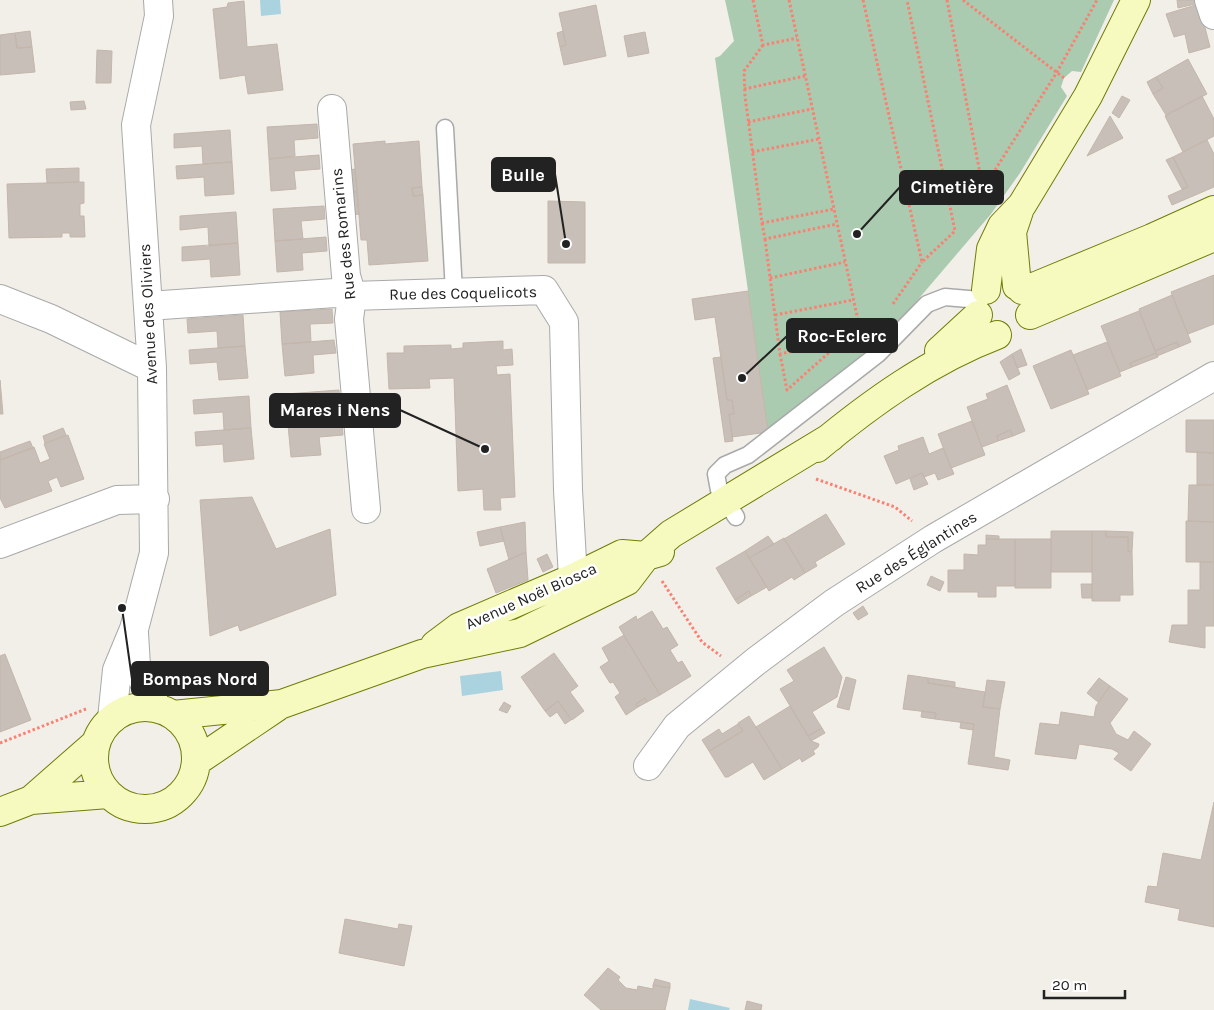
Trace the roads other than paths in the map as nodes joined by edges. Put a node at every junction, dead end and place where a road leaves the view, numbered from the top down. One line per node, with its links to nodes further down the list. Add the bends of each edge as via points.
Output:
1 (158, 0): 15 (street, Avenue des Oliviers, via 159,16 136,125)
2 (1136, 0): 7 (main road, via 1088,96)
3 (1209, 0): 4 (street)
4 (1214, 15)
5 (332, 109): 12 (street, Rue des Romarins, via 346,276)
6 (445, 128): 11 (lane)
7 (1022, 205): 10 (main road, via 1012,232); 14 (main road, via 1002,226 990,249)
8 (1214, 210): 10 (main road, via 1036,286)
9 (1214, 237): 16 (main road)
10 (1019, 288): 14 (main road, via 1006,283 996,284); 16 (main road, via 1029,301)
11 (454, 292): 12 (street, Rue des Coquelicots); 27 (street, Rue des Coquelicots, via 544,290 564,322)
12 (352, 296): 15 (street, Rue des Coquelicots, via 335,293); 23 (street, Rue des Romarins, via 350,319)
13 (0, 299): 18 (street, via 51,319)
14 (981, 301): 17 (main road, via 985,327); 19 (main road, Avenue Noël Biosca); 24 (lane, via 945,297 927,304 878,354 748,455 725,464 716,474 719,490)
15 (148, 306): 18 (street, Avenue des Oliviers)
16 (1030, 315): 17 (main road, via 1023,328 1011,334)
17 (997, 335): 19 (main road, Avenue Noël Biosca)
18 (152, 368): 22 (street, Avenue des Oliviers)
19 (914, 376): 21 (main road, Avenue Noël Biosca)
20 (1214, 376): 35 (street, Rue des Églantines, via 933,540 834,603 677,726)
21 (831, 436): 24 (main road, Avenue Noël Biosca); 24 (main road, Avenue Noël Biosca, via 791,471)
22 (155, 499): 25 (street, via 117,500); 28 (street, Avenue des Oliviers, via 154,552)
23 (366, 509)
24 (731, 509): 26 (main road, Avenue Noël Biosca, via 688,543)
25 (0, 544)
26 (646, 556): 27 (main road, Avenue Noël Biosca, via 622,554); 29 (main road, Avenue Noël Biosca, via 627,581 520,632)
27 (573, 578): 29 (main road, Avenue Noël Biosca, via 459,627)
28 (134, 629): 31 (street, Avenue des Oliviers, via 136,666); 32 (street, Avenue des Oliviers)
29 (422, 654): 30 (main road, Avenue Noël Biosca)
30 (282, 704): 31 (main road); 34 (main road)
31 (165, 711): 32 (main road, via 141,707); 34 (main road, via 187,727 195,743)
32 (101, 714): 33 (main road)
33 (96, 742): 36 (main road, via 96,773); 37 (main road)
34 (197, 760): 36 (main road, via 194,777 185,792 172,803 156,809 138,810)
35 (648, 766)
36 (108, 794): 37 (main road)
37 (30, 800): 38 (main road)
38 (0, 812)

